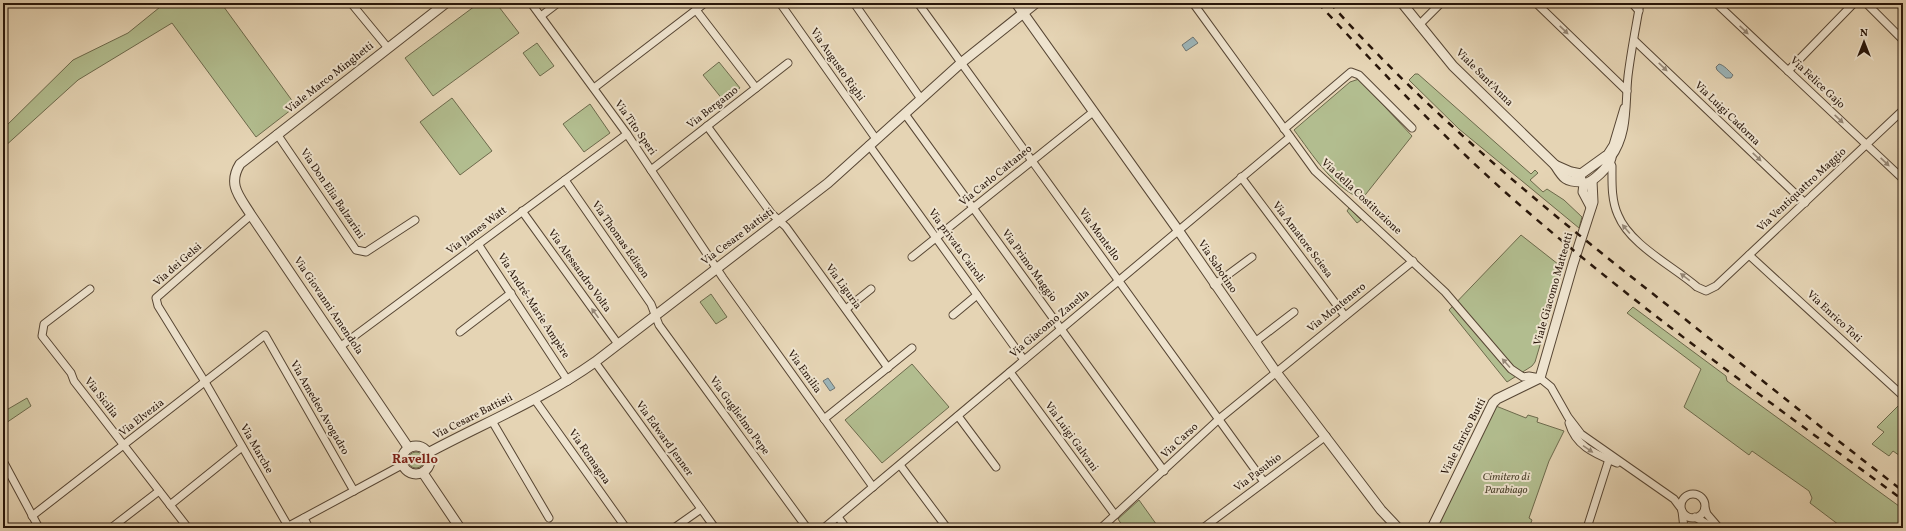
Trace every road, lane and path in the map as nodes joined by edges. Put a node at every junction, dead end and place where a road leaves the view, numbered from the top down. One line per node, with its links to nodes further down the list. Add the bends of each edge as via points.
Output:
1 (350, 3): 27 (street)
2 (446, 3): 27 (street, Viale Marco Minghetti)
3 (531, 3): 23 (street, Via Tito Speri)
4 (558, 3): 23 (street)
5 (705, 3): 20 (street)
6 (780, 3): 44 (street, Via Augusto Righi)
7 (854, 3): 34 (street)
8 (918, 3): 29 (street, Via Montello)
9 (1016, 3): 22 (street, Via Sabotino)
10 (1036, 3): 22 (street, Via Cesare Battisti)
11 (1194, 3): 40 (street, Via della Costituzione)
12 (1402, 3): 24 (street, Viale Sant'Anna)
13 (1441, 3): 24 (street)
14 (1536, 3): 33 (street, one-way to 33)
15 (1632, 3): 21 (street)
16 (1640, 3): 21 (street)
17 (1716, 3): 30 (street, Via Felice Gajo, one-way to 30)
18 (1854, 3): 30 (street)
19 (1866, 3): 26 (street)
20 (696, 10): 31 (street); 32 (street)
21 (1639, 11): 25 (street)
22 (1023, 13): 29 (street, Via Cesare Battisti); 36 (street, Via Sabotino)
23 (541, 16): 31 (street, Via Tito Speri)
24 (1419, 25): 53 (street, Viale Sant'Anna, via 1452,66 1555,164 1566,180)
25 (1634, 40): 33 (street); 54 (street, Via Luigi Cadorna, one-way to 54)
26 (1903, 40)
27 (388, 48): 41 (street, Viale Marco Minghetti)
28 (788, 63): 32 (street, Via Bergamo)
29 (961, 63): 34 (street, Via Cesare Battisti); 47 (street, Via Montello)
30 (1788, 71): 45 (street, Via Felice Gajo, one-way to 45)
31 (594, 88): 42 (street, Via Tito Speri)
32 (756, 88): 38 (street, Via Bergamo)
33 (1627, 91): 46 (street, via 1622,135)
34 (921, 99): 37 (street, Via Cesare Battisti)
35 (1903, 110): 45 (street, Via Ventiquattro Maggio)
36 (1092, 112): 47 (street, Via Carlo Cattaneo); 60 (street, Via Sabotino)
37 (904, 114): 44 (street, Via Cesare Battisti); 55 (street, Via Primo Maggio)
38 (707, 126): 48 (street, Via Bergamo); 59 (street, Via Liguria, via 771,213)
39 (1412, 128): 40 (street, via 1359,75 1351,72)
40 (1284, 129): 43 (street, Via della Costituzione)
41 (277, 134): 49 (street, Viale Marco Minghetti, via 240,164); 58 (street, Via Don Elia Balzarini, via 356,250 366,252)
42 (626, 134): 48 (street, Via Tito Speri); 52 (street, Via James Watt)
43 (1290, 137): 50 (street, Via Giacomo Zanella); 66 (street, Via della Costituzione, via 1315,170)
44 (873, 142): 59 (street, Via Cesare Battisti, via 828,183); 61 (street, Via privata Cairoli)
45 (1866, 145): 51 (street, Via Felice Gajo, one-way to 51); 54 (street, Via Ventiquattro Maggio)
46 (1609, 158): 53 (street); 53 (street); 63 (street, Via Ventiquattro Maggio, one-way to 46, via 1716,286 1706,291 1701,290 1629,233 1622,223 1614,202 1612,166)
47 (1032, 161): 55 (street, Via Carlo Cattaneo); 68 (street, Via Montello)
48 (651, 170): 67 (street, Via Tito Speri)
49 (235, 177): 57 (street, Via Giovanni Amendola, via 235,189)
50 (1241, 177): 60 (street, Via Giacomo Zanella); 78 (street, Via Amatore Sciesa)
51 (1903, 179)
52 (565, 180): 56 (street, Via James Watt); 76 (street, Via Thomas Edison, via 651,304)
53 (1585, 180): 91 (street, Viale Giacomo Matteotti, via 1594,192 1591,207)
54 (1805, 203): 63 (street, Via Ventiquattro Maggio)
55 (973, 208): 61 (street, Via Carlo Cattaneo); 79 (street, Via Primo Maggio)
56 (522, 211): 62 (street, Via James Watt); 83 (street, Via Alessandro Volta, one-way to 56)
57 (252, 215): 84 (street, Via Giovanni Amendola); 93 (street, Via dei Gelsi, via 156,298 158,306)
58 (415, 220)
59 (779, 220): 67 (street, Via Cesare Battisti); 74 (street, Via Liguria)
60 (1178, 230): 68 (street, Via Giacomo Zanella); 69 (street, Via Sabotino)
61 (936, 238): 64 (street, Via Carlo Cattaneo); 73 (street, Via privata Cairoli)
62 (478, 244): 72 (street, Via André-Marie Ampère); 84 (street, Via James Watt)
63 (1750, 255): 94 (street, Via Enrico Toti)
64 (912, 257)
65 (1252, 257): 69 (street)
66 (1413, 261): 78 (street, Via Montenero); 91 (street, Via della Costituzione, one-way to 66, via 1523,377 1511,369 1449,296)
67 (717, 268): 76 (street, Via Cesare Battisti); 98 (street, Via Emilia)
68 (1118, 281): 79 (street, Via Giacomo Zanella); 97 (street, Via Montello)
69 (1214, 284): 82 (street, Via Sabotino)
70 (90, 288): 101 (street, Via Sicilia, via 44,324 42,336)
71 (871, 289): 74 (street)
72 (511, 293): 80 (street); 92 (street, Via André-Marie Ampère)
73 (977, 295): 77 (street); 86 (street, Via privata Cairoli)
74 (846, 309): 88 (street, Via Liguria)
75 (1294, 312): 82 (street)
76 (655, 315): 83 (street, Via Cesare Battisti); 137 (street, Via Guglielmo Pepe, via 659,325)
77 (953, 315)
78 (1345, 316): 90 (street, Via Montenero)
79 (1061, 329): 86 (street, Via Giacomo Zanella); 110 (street, Via Primo Maggio)
80 (460, 332)
81 (265, 335): 93 (street, Via Elvezia); 116 (street, Via Amedeo Avogadro)
82 (1255, 342): 90 (street, Via Sabotino)
83 (618, 344): 87 (street, Via Cesare Battisti)
84 (341, 346): 103 (street, Via Giovanni Amendola)
85 (912, 348): 88 (street)
86 (1024, 360): 89 (street, Via Giacomo Zanella)
87 (595, 362): 92 (street, Via Cesare Battisti); 120 (street, Via Edward Jenner)
88 (888, 368): 98 (street)
89 (1010, 372): 96 (street, Via Giacomo Zanella); 123 (street, Via Luigi Galvani)
90 (1276, 372): 97 (street, Via Carso); 100 (street, Via Sabotino)
91 (1540, 378): 105 (street, via 1551,387 1568,417 1571,431 1576,438 1591,451); 144 (street, Viale Enrico Butti, via 1493,403)
92 (568, 381): 95 (street, Via Cesare Battisti)
93 (205, 382): 101 (street, Via Elvezia); 102 (street, Via Marche)
94 (1903, 396)
95 (535, 400): 99 (street, Via Cesare Battisti); 134 (street, Via Romagna)
96 (958, 416): 107 (street, Via Giacomo Zanella); 109 (street)
97 (1219, 419): 110 (street, Via Carso); 112 (street, Via Montello)
98 (824, 420): 113 (street, Via Emilia)
99 (492, 421): 104 (street, Via Cesare Battisti); 127 (street)
100 (1326, 436): 112 (street, Via Pasubio); 143 (street, Via Sabotino, via 1381,510)
101 (124, 446): 115 (street, Via Sicilia); 122 (street, Via Elvezia)
102 (242, 447): 118 (street); 128 (street, Via Marche)
103 (408, 448): 104 (street, via 419,446); 108 (street, via 402,455)
104 (428, 453): 111 (street, via 430,464)
105 (1610, 457): 114 (street); 145 (street)
106 (3, 461): 122 (street)
107 (900, 465): 113 (street, Via Giacomo Zanella); 140 (street)
108 (402, 466): 111 (street, via 411,474); 116 (street)
109 (996, 467)
110 (1164, 471): 123 (street, Via Carso)
111 (423, 473): 133 (street)
112 (1264, 482): 142 (street, Via Pasubio)
113 (873, 488): 124 (street, Via Giacomo Zanella)
114 (1659, 488): 117 (street); 121 (street, via 1674,498)
115 (159, 491): 118 (street, Via Sicilia); 130 (street)
116 (354, 491): 126 (street)
117 (1687, 495): 119 (street, via 1693,493 1700,496); 121 (street, via 1682,499)
118 (170, 505): 131 (street, Via Sicilia)
119 (1704, 508): 125 (street, via 1702,513); 148 (street)
120 (702, 509): 135 (street); 136 (street, Via Edward Jenner)
121 (1681, 509): 125 (street, via 1687,516); 146 (street)
122 (32, 516): 129 (street)
123 (1115, 516): 141 (street, Via Carso)
124 (838, 517): 138 (street, Via Giacomo Zanella); 139 (street)
125 (1694, 517): 146 (street); 147 (street)
126 (304, 518): 128 (street); 132 (street)
127 (549, 518)
128 (286, 527)
129 (39, 528)
130 (111, 528)
131 (188, 528)
132 (309, 528)
133 (460, 528)
134 (626, 528)
135 (674, 528)
136 (715, 528)
137 (807, 528)
138 (824, 528)
139 (846, 528)
140 (947, 528)
141 (1101, 528)
142 (1203, 528)
143 (1398, 528)
144 (1432, 528)
145 (1588, 528)
146 (1685, 528)
147 (1714, 528)
148 (1719, 528)

